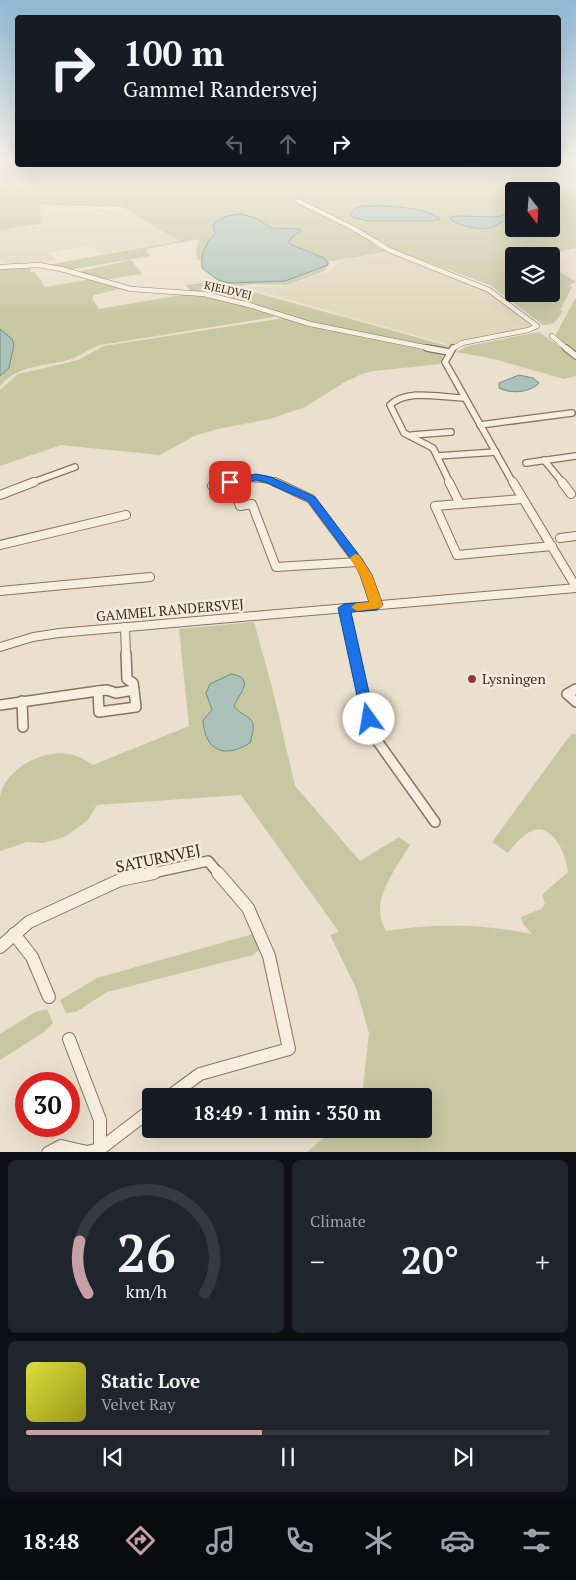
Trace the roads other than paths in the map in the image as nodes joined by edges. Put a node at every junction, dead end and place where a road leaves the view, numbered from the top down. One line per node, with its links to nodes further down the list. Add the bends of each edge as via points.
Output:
1 (325, 214): 4 (street, via 389,250 489,290 537,326 462,344)
2 (0, 267): 4 (street, KJELDVEJ, via 39,265 131,289 204,294 310,324)
3 (552, 336): 5 (street)
4 (449, 352): 6 (street, via 445,362)
5 (576, 356)
6 (466, 398): 8 (street); 10 (street, via 431,396 392,402 390,405 400,428)
7 (572, 413): 8 (street)
8 (480, 425): 11 (street)
9 (450, 432): 10 (street)
10 (410, 436): 12 (street, via 428,444)
11 (496, 452): 12 (street); 21 (street)
12 (437, 456): 22 (street)
13 (576, 456): 14 (street)
14 (544, 460): 15 (street); 19 (street)
15 (526, 462)
16 (75, 467): 20 (street)
17 (230, 482): 18 (street); 28 (street, via 256,477 268,479 311,499); 28 (street, via 240,506 252,504 276,567)
18 (212, 486)
19 (571, 494)
20 (0, 495)
21 (522, 498): 22 (street); 27 (street)
22 (460, 504): 27 (street, via 435,506 457,555)
23 (126, 516): 26 (street)
24 (576, 536): 25 (street)
25 (560, 538)
26 (0, 545)
27 (552, 546): 30 (street)
28 (358, 562): 32 (street)
29 (150, 578): 31 (street)
30 (576, 587): 32 (street, GAMMEL RANDERSVEJ)
31 (0, 591)
32 (377, 605): 33 (street, GAMMEL RANDERSVEJ)
33 (344, 608): 34 (street, GAMMEL RANDERSVEJ); 43 (street, via 369,719 378,742)
34 (125, 628): 35 (street, GAMMEL RANDERSVEJ, via 42,636); 37 (street, via 127,679 133,683)
35 (0, 647)
36 (576, 689): 40 (street, via 567,694)
37 (134, 690): 38 (street); 38 (street, via 136,707 99,712)
38 (98, 691): 39 (street)
39 (22, 701): 41 (street); 42 (street)
40 (576, 702)
41 (0, 705)
42 (23, 727)
43 (434, 822)
44 (14, 934): 45 (street, SATURNVEJ); 46 (street, via 32,957); 48 (street, SATURNVEJ, via 28,922 120,880 208,860 248,908 268,956 289,1049 200,1074)
45 (0, 947)
46 (49, 997)
47 (68, 1039): 50 (street, via 100,1120)
48 (181, 1088)
49 (142, 1117): 50 (street)
50 (100, 1150): 51 (street, via 87,1152 61,1146)
51 (48, 1152)

